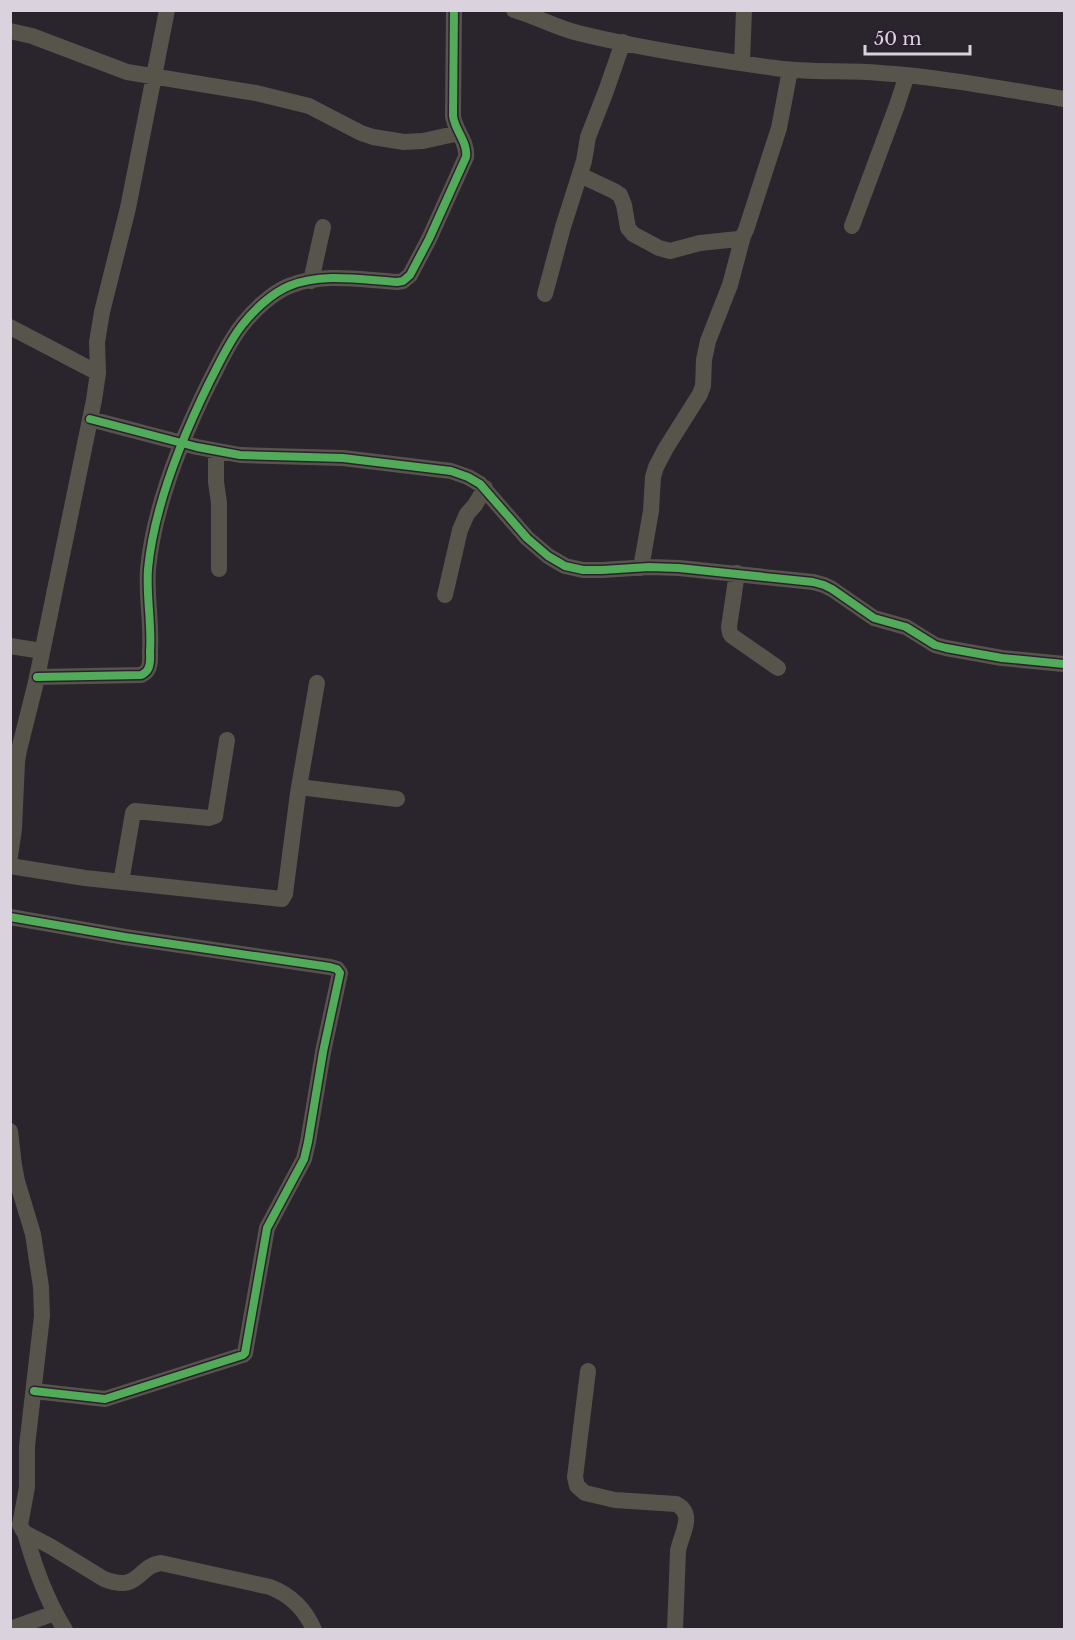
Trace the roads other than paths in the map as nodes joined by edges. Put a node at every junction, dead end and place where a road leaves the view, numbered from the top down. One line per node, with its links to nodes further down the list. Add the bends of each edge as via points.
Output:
1 (167, 10): 11 (street)
2 (454, 10): 13 (street, via 453,116)
3 (514, 10): 5 (street)
4 (744, 10): 8 (street)
5 (550, 16): 7 (street, via 573,32)
6 (10, 32): 11 (street, via 32,36 127,72)
7 (623, 42): 8 (street); 14 (street, via 588,137)
8 (742, 63): 9 (street)
9 (790, 70): 10 (street); 17 (street, via 779,128)
10 (907, 75): 12 (street); 15 (street)
11 (153, 77): 13 (street, via 240,90 309,106 361,133 387,140 423,141); 21 (street, via 128,208 102,312 97,342)
12 (1065, 99)
13 (459, 133): 18 (street, via 466,157 407,279)
14 (580, 175): 17 (street, via 620,195 628,228 664,250); 19 (street)
15 (852, 226)
16 (323, 227): 18 (street)
17 (743, 236): 26 (street, via 708,341 700,394 656,467)
18 (312, 281): 23 (street, via 282,289 242,325)
19 (546, 294)
20 (10, 327): 21 (street)
21 (98, 373): 22 (street)
22 (90, 419): 23 (street); 31 (street)
23 (181, 443): 24 (street); 34 (street, via 150,553 148,670 141,675)
24 (216, 451): 25 (street, via 344,458 431,468 468,477); 27 (street)
25 (485, 489): 26 (street, via 528,538 566,566 583,570); 29 (street, via 460,530)
26 (641, 568): 28 (street)
27 (219, 569)
28 (737, 573): 32 (street, via 824,585 874,618 906,627 935,645 1002,658); 33 (street, via 730,633)
29 (446, 595)
30 (10, 646): 31 (street)
31 (42, 651): 34 (street)
32 (1065, 664)
33 (778, 668)
34 (37, 677): 37 (street)
35 (317, 683): 38 (street)
36 (227, 741): 42 (street, via 215,816 135,811)
37 (15, 744): 40 (street)
38 (299, 788): 39 (street); 42 (street, via 282,899)
39 (397, 800)
40 (10, 856)
41 (10, 866): 42 (street)
42 (121, 882)
43 (10, 917): 46 (street, via 330,967 340,973 306,1151 267,1228 245,1353 105,1399)
44 (10, 1131): 46 (street, via 15,1173 33,1234 41,1287 41,1335)
45 (588, 1371): 52 (street, via 574,1477 577,1486 585,1493 615,1500 676,1504 687,1514 678,1551)
46 (34, 1390): 47 (street, via 27,1487)
47 (18, 1526): 48 (street); 51 (street, via 114,1582 134,1580 149,1567 161,1563 270,1587 292,1598)
48 (55, 1613): 49 (street); 50 (street)
49 (10, 1629)
50 (65, 1629)
51 (314, 1629)
52 (675, 1629)

